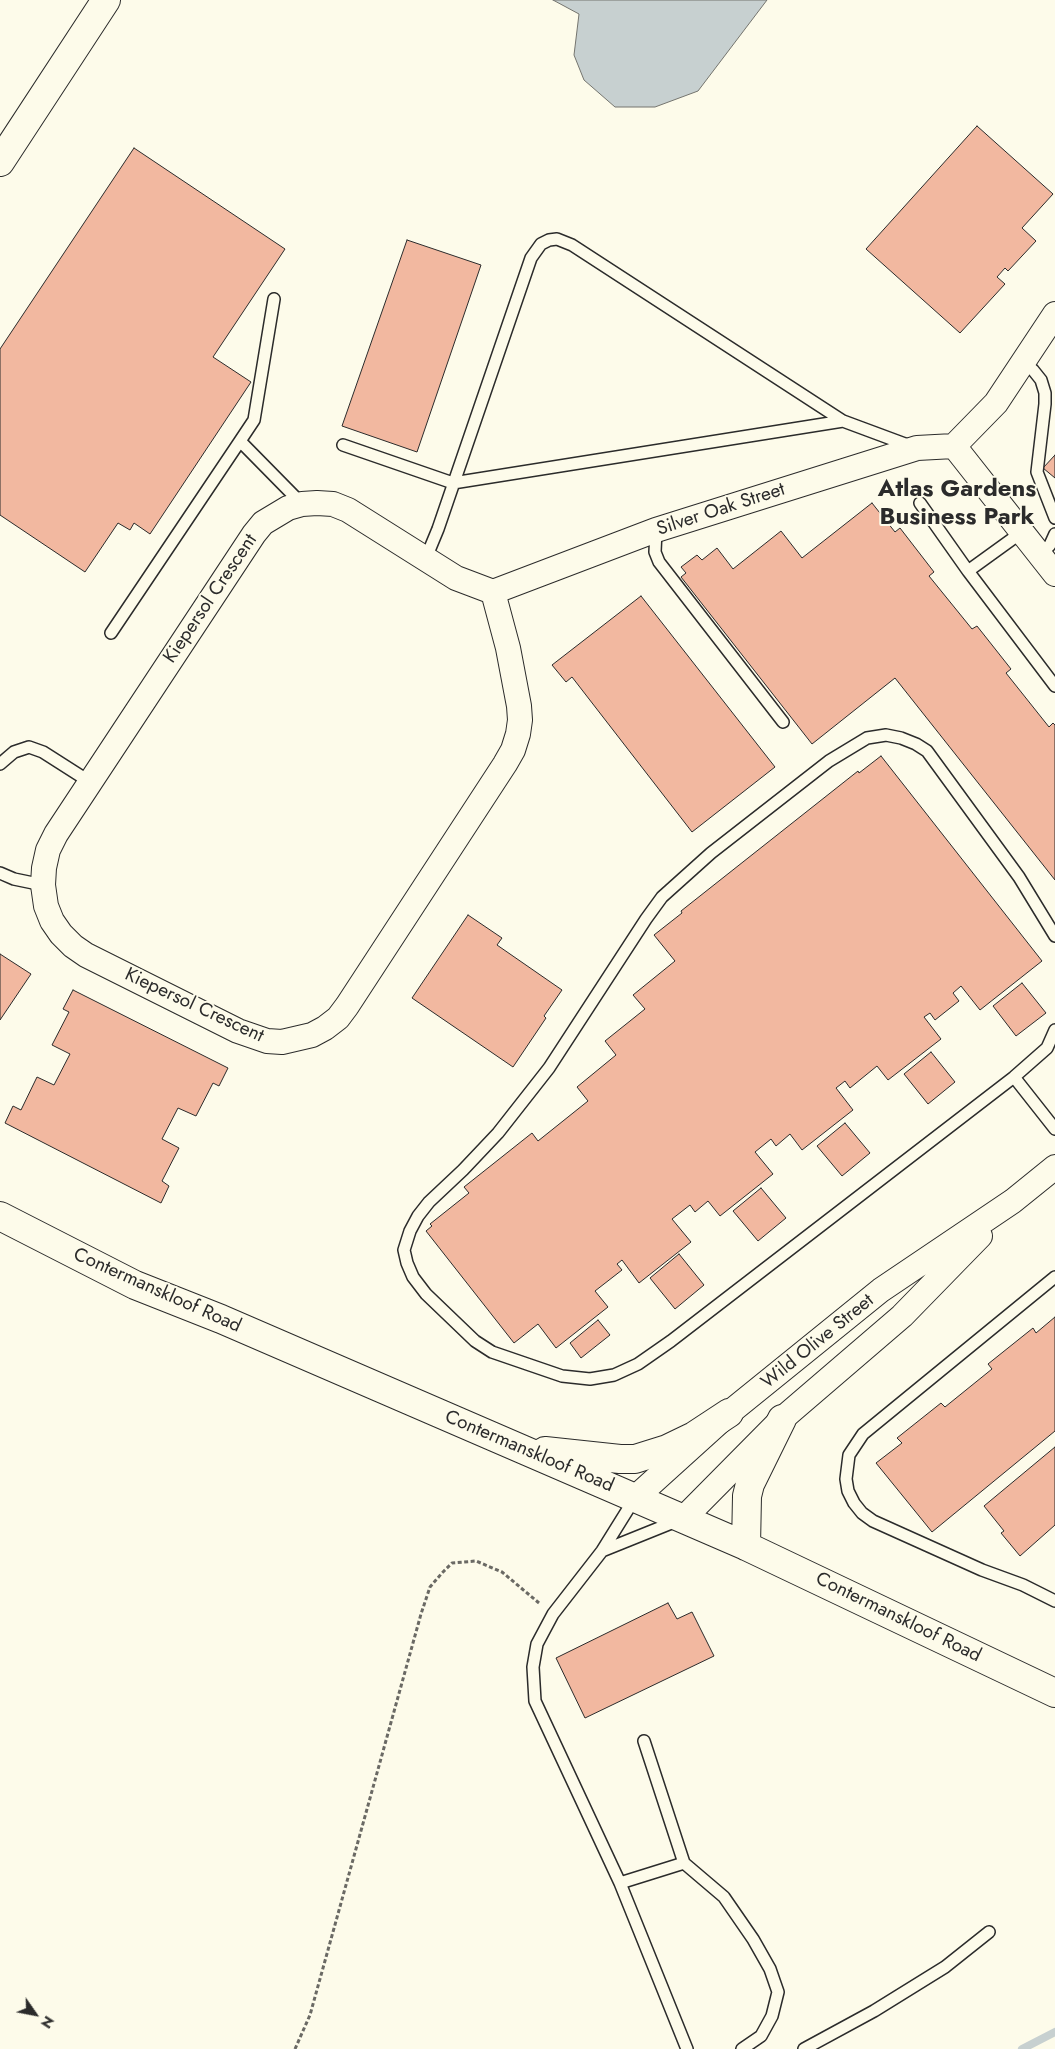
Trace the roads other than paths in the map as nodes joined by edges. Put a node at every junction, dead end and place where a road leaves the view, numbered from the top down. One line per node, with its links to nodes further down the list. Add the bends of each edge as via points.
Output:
1 (106, 0): 2 (street)
2 (0, 162)
3 (274, 299): 7 (lane, via 254,420)
4 (1055, 314): 5 (street)
5 (1023, 362): 9 (street, via 996,403); 14 (lane, via 1037,375 1045,393 1037,472)
6 (843, 421): 10 (lane); 11 (lane); 11 (lane, via 572,246 557,239 549,240 531,258)
7 (240, 441): 13 (lane); 23 (lane)
8 (343, 445): 11 (lane)
9 (954, 446): 10 (street, Silver Oak Street); 16 (street)
10 (917, 448): 15 (street, Silver Oak Street)
11 (453, 483): 19 (lane)
12 (920, 503): 20 (lane)
13 (302, 504): 19 (street, Kiepersol Crescent, via 333,504 348,510); 28 (street, Kiepersol Crescent, via 275,514 254,534)
14 (1055, 518)
15 (656, 530): 22 (street, Silver Oak Street); 26 (lane, via 655,552 659,562)
16 (1022, 532): 18 (street); 20 (lane)
17 (1055, 534): 18 (lane)
18 (1040, 555): 21 (street)
19 (426, 558): 22 (street, Kiepersol Crescent, via 456,578)
20 (968, 571): 24 (lane)
21 (1055, 574)
22 (493, 592): 30 (street, Kiepersol Crescent, via 519,706 518,734 513,750 347,1006 326,1028 297,1040 282,1042 252,1037 86,955 73,946 52,921)
23 (111, 633)
24 (1051, 672): 25 (lane)
25 (1055, 686)
26 (783, 722)
27 (0, 764): 28 (lane, via 14,752 30,747)
28 (90, 782): 30 (street, Kiepersol Crescent, via 48,850)
29 (0, 873): 30 (lane)
30 (42, 885)
31 (1055, 936): 33 (lane, via 1019,878 927,751 901,738 886,735 867,738 829,761 711,852 662,897 550,1068 498,1132 418,1216 404,1250 406,1262 426,1294 475,1341 492,1352 562,1376 590,1378 614,1375 638,1364 671,1341)
32 (1055, 1030): 33 (lane, via 1047,1048)
33 (1014, 1077): 34 (lane)
34 (1055, 1129)
35 (1053, 1172): 36 (street, Wild Olive Street)
36 (1013, 1201): 39 (street, Wild Olive Street, via 881,1290); 40 (street, Wild Olive Street, via 902,1316)
37 (0, 1216): 41 (street, Contermanskloof Road, via 135,1285)
38 (1055, 1277): 46 (lane, via 863,1434 850,1454 846,1478 854,1502 873,1521)
39 (735, 1409): 40 (street); 41 (street, via 676,1444 635,1459); 42 (street, Wild Olive Street)
40 (774, 1426): 43 (street, Wild Olive Street); 44 (street, via 747,1496)
41 (521, 1449): 42 (street, Contermanskloof Road)
42 (635, 1498): 43 (street, Contermanskloof Road); 45 (lane)
43 (683, 1519): 44 (street, Contermanskloof Road); 45 (lane)
44 (746, 1546): 47 (street, Contermanskloof Road)
45 (602, 1551): 50 (lane, via 553,1614 537,1644 533,1667 535,1701)
46 (1055, 1601)
47 (1055, 1694)
48 (644, 1740): 49 (lane)
49 (684, 1863): 50 (lane); 53 (lane, via 724,1897 753,1939 770,1969 778,1992 772,2016 761,2036)
50 (620, 1883): 52 (lane)
51 (990, 1932): 54 (lane, via 945,1967)
52 (687, 2049)
53 (742, 2049)
54 (804, 2049)

